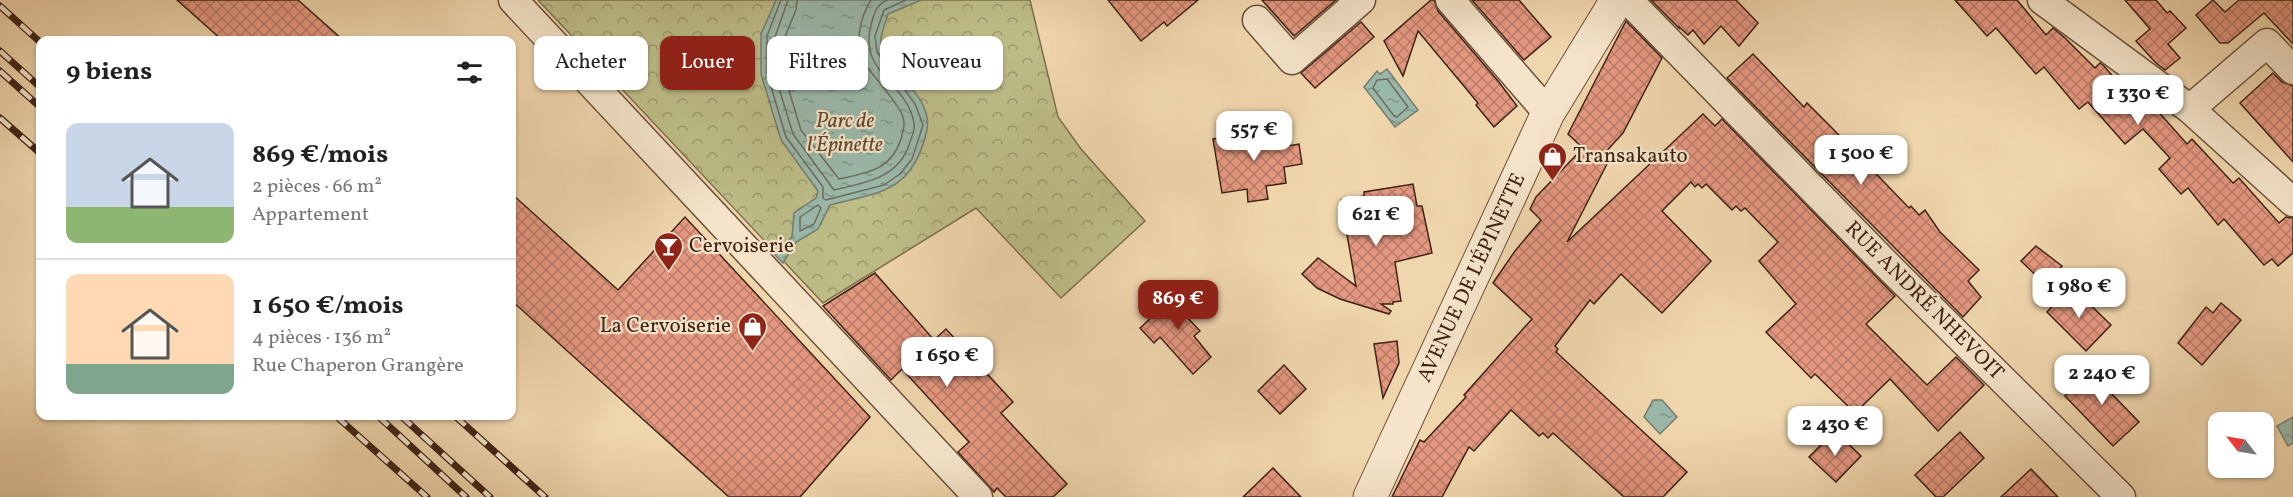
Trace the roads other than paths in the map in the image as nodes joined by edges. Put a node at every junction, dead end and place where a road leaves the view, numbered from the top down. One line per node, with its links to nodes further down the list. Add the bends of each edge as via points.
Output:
1 (513, 0): 12 (street)
2 (1361, 0): 7 (street, via 1292,60)
3 (1450, 0): 10 (street)
4 (1617, 0): 10 (street, AVENUE DE L'ÉPINETTE)
5 (1628, 0): 14 (street, RUE ANDRÉ NHEVOIT)
6 (2043, 0): 9 (street)
7 (1257, 20)
8 (2293, 70): 9 (street, via 2267,43)
9 (2190, 110): 11 (street)
10 (1548, 113): 13 (street, AVENUE DE L'ÉPINETTE)
11 (2293, 202)
12 (978, 497)
13 (1370, 497)
14 (2121, 497)

